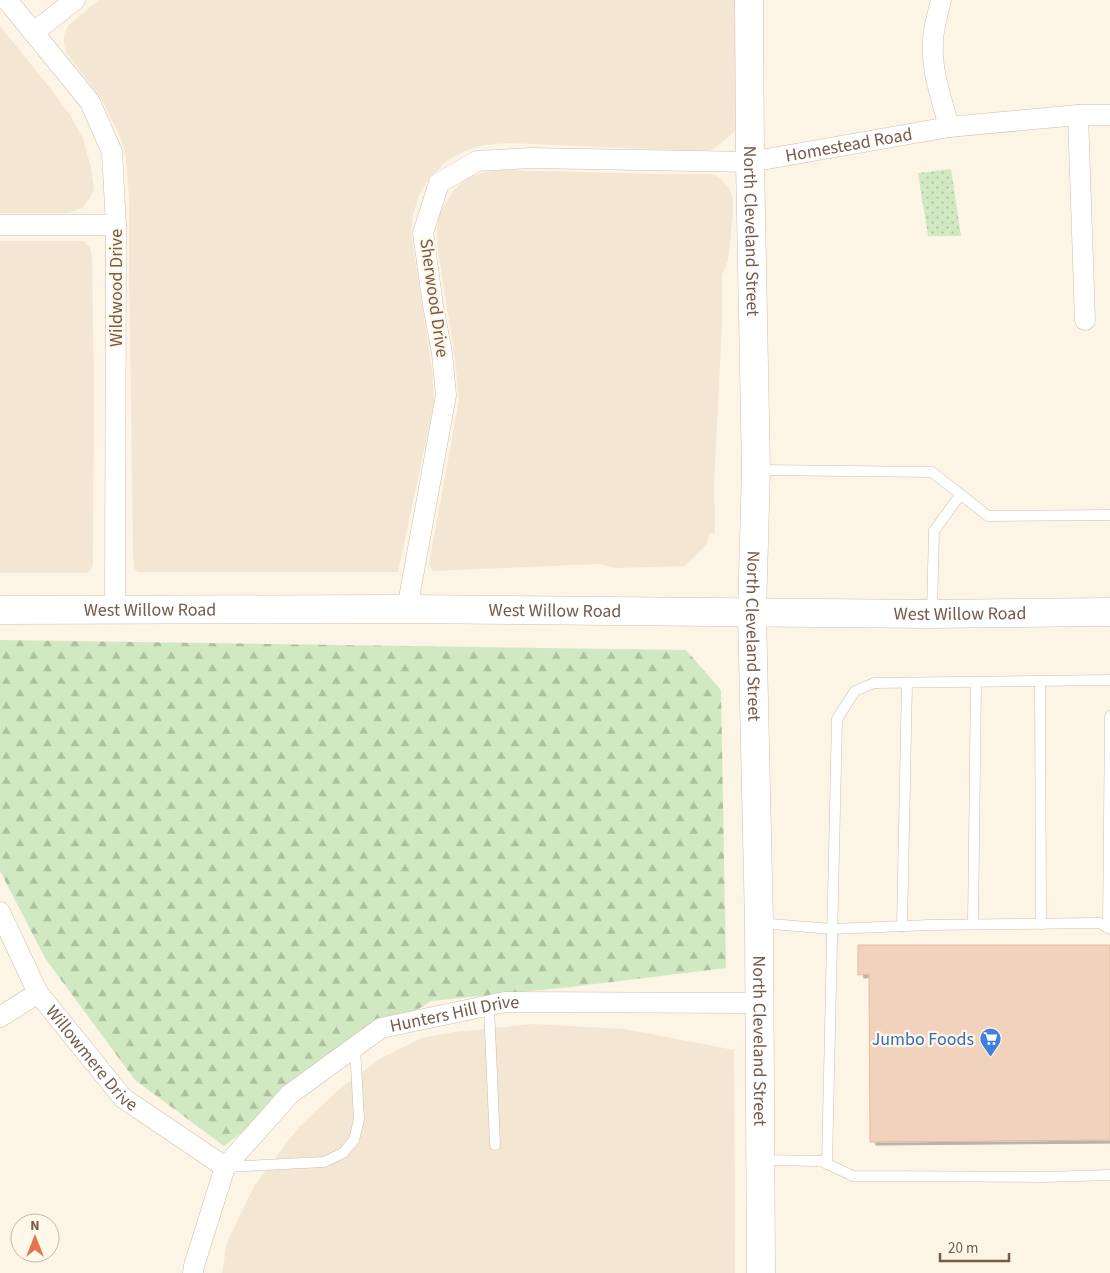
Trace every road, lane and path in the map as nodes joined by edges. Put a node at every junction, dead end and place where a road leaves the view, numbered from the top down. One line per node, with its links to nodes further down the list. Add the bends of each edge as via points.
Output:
1 (8, 0): 5 (street, Wildwood Drive)
2 (75, 0): 5 (street)
3 (749, 0): 9 (street, North Cleveland Street)
4 (941, 0): 8 (street, via 932,54)
5 (34, 32): 11 (street, Wildwood Drive, via 90,102 112,152)
6 (1110, 115): 7 (street, Homestead Road)
7 (1078, 116): 8 (street, Homestead Road); 12 (street)
8 (949, 127): 9 (street, Homestead Road)
9 (750, 162): 13 (street, North Cleveland Street); 16 (street, Sherwood Drive, via 531,158 477,161 439,183 423,232 446,395)
10 (0, 225): 11 (street)
11 (116, 225): 18 (street, Wildwood Drive)
12 (1085, 320)
13 (756, 470): 14 (lane, via 932,472); 19 (street, North Cleveland Street)
14 (960, 494): 15 (lane, via 988,516); 21 (lane, via 934,531)
15 (1110, 515)
16 (407, 609): 18 (street, West Willow Road); 19 (street, West Willow Road)
17 (0, 610): 18 (street, West Willow Road)
18 (115, 610)
19 (752, 612): 21 (street, West Willow Road); 28 (street, North Cleveland Street)
20 (1110, 612): 21 (street, West Willow Road)
21 (932, 614)
22 (1110, 680): 23 (lane)
23 (1040, 681): 24 (lane); 30 (lane)
24 (976, 682): 25 (lane); 29 (lane)
25 (907, 683): 31 (lane); 33 (lane, via 874,684 855,691 837,719)
26 (1110, 716): 32 (lane)
27 (0, 912): 34 (street, Willowmere Drive)
28 (758, 923): 33 (lane); 35 (street, North Cleveland Street)
29 (973, 924): 30 (lane); 31 (lane)
30 (1041, 924): 32 (lane, via 1100,923)
31 (902, 926): 33 (lane)
32 (1109, 928)
33 (832, 929): 41 (lane)
34 (38, 993): 37 (street); 42 (street, Willowmere Drive, via 123,1098)
35 (759, 1003): 36 (street, Hunters Hill Drive, via 505,1002); 40 (street, North Cleveland Street)
36 (489, 1006): 38 (street, Hunters Hill Drive, via 381,1028); 39 (lane)
37 (0, 1017)
38 (355, 1047): 42 (street, Hunters Hill Drive, via 290,1094); 42 (lane, via 359,1119 354,1140 343,1153 324,1162)
39 (496, 1145)
40 (760, 1160): 41 (lane, via 821,1161); 45 (street, North Cleveland Street)
41 (827, 1164): 43 (lane, via 853,1176)
42 (225, 1166): 44 (street, Hunters Hill Drive)
43 (1110, 1174)
44 (193, 1273)
45 (761, 1273)

